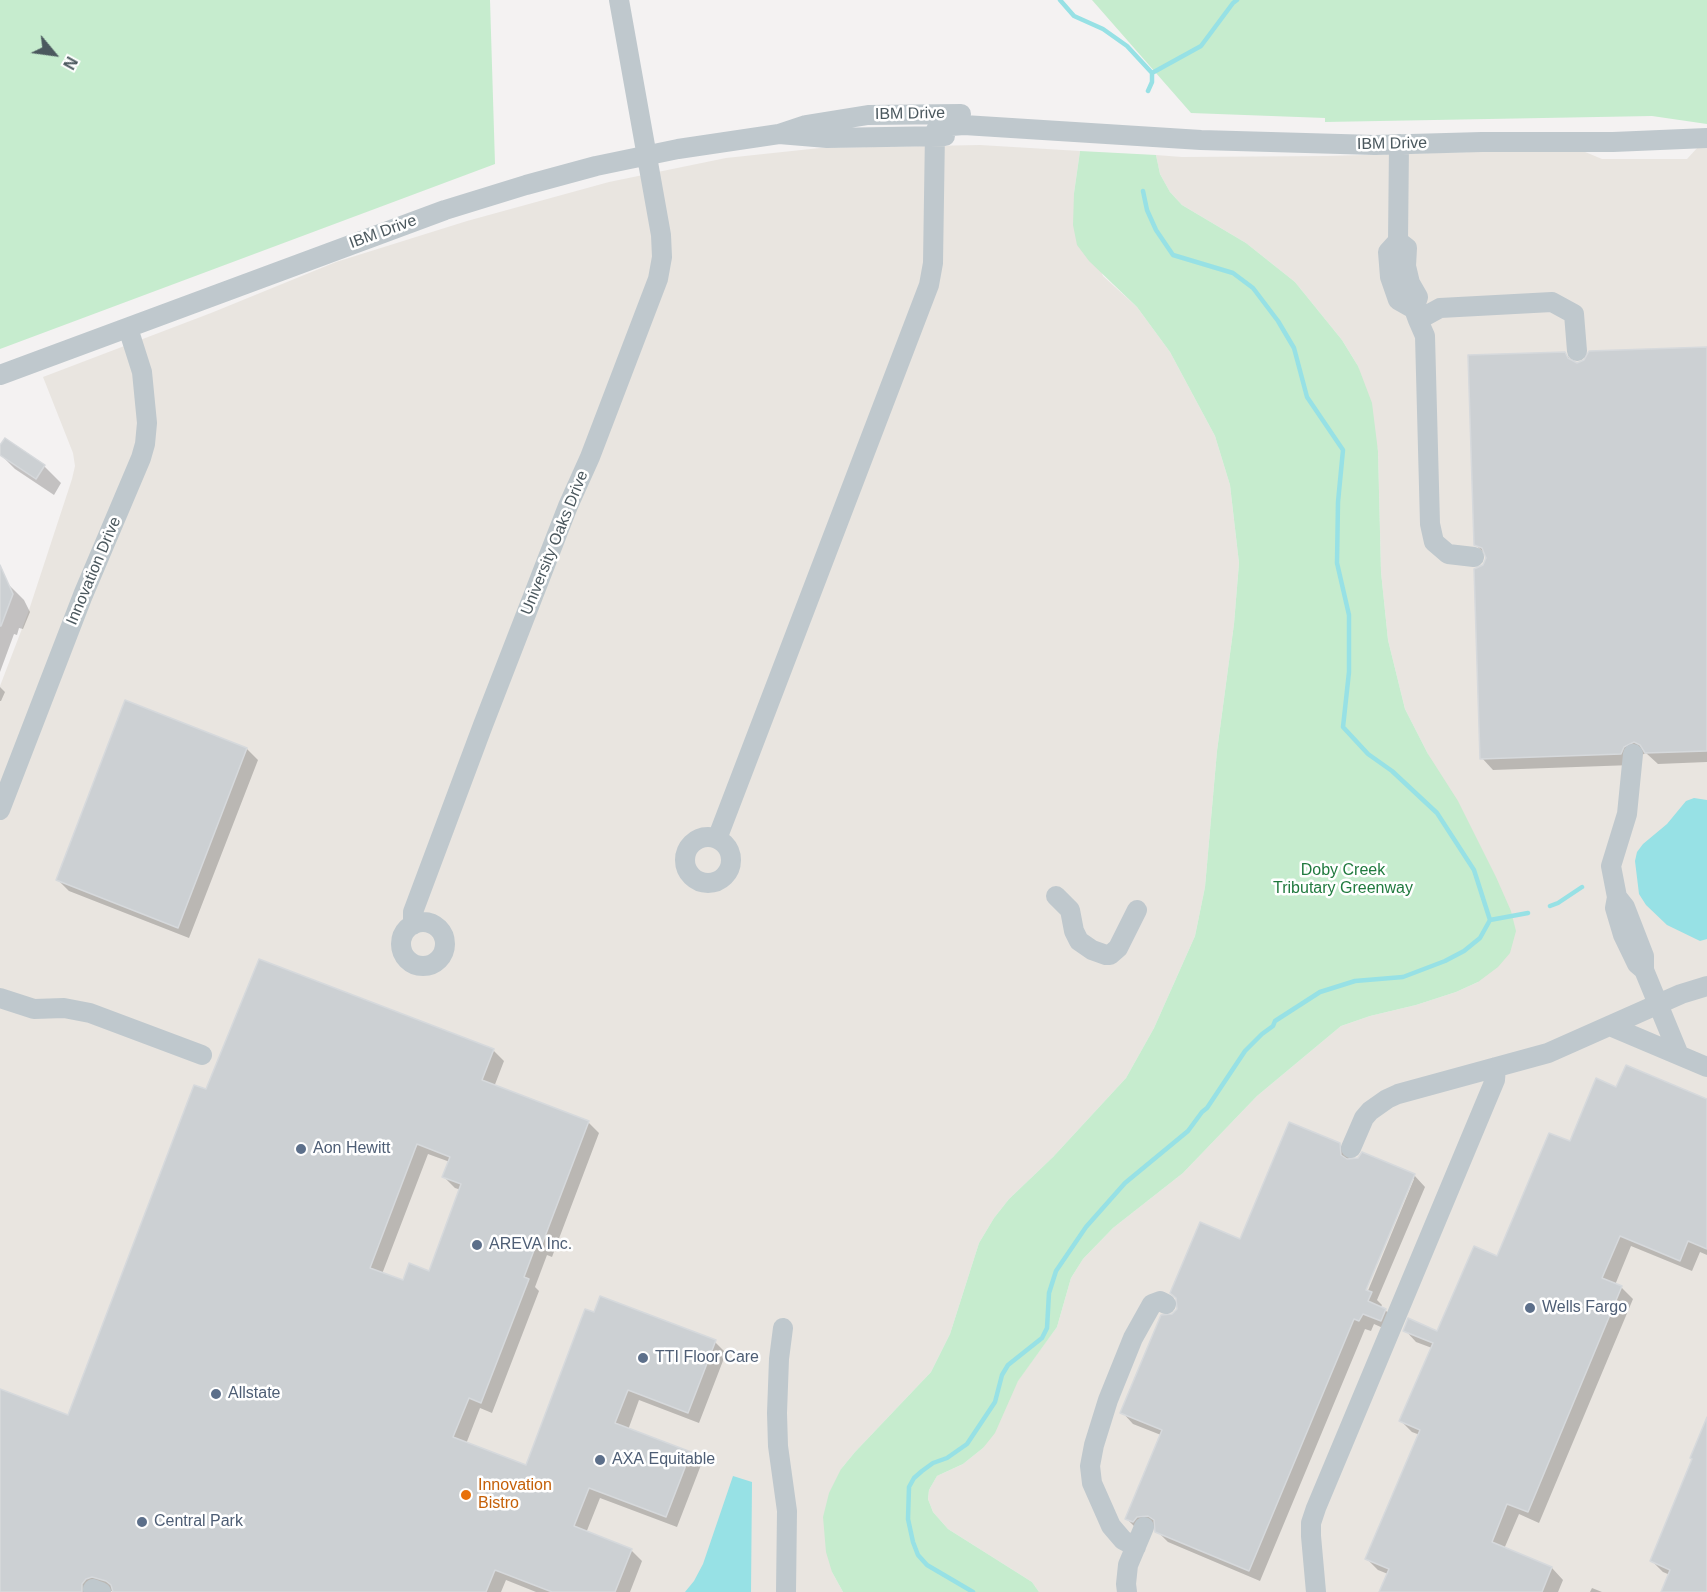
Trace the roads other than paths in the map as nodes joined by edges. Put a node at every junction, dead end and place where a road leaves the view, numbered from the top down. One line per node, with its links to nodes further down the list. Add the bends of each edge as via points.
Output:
1 (619, 0): 7 (street, University Oaks Drive)
2 (1077, 131): 3 (street, IBM Drive, via 1026,117 890,113 830,120); 4 (street, IBM Drive, via 1044,139); 6 (street, IBM Drive, via 1213,140)
3 (779, 134): 4 (street, IBM Drive, via 827,138); 7 (street, IBM Drive)
4 (934, 136): 15 (street, via 933,256 929,285)
5 (1707, 138): 6 (street, IBM Drive)
6 (1399, 144): 8 (street, via 1398,241 1407,248 1406,266 1418,297)
7 (647, 156): 9 (street, IBM Drive, via 526,184 445,210); 18 (street, University Oaks Drive, via 661,235 658,279 483,725 413,912)
8 (1416, 314): 10 (street, via 1440,308 1552,302 1574,314); 12 (street, via 1425,336 1430,524 1434,542 1448,554)
9 (128, 328): 11 (street, IBM Drive); 14 (street, Innovation Drive, via 142,372 145,444)
10 (1577, 351)
11 (0, 375)
12 (1474, 557)
13 (1633, 754): 21 (street, via 1627,814 1611,866 1617,897 1625,907 1644,956 1644,970)
14 (0, 810)
15 (717, 839)
16 (1056, 896): 17 (street, via 1070,910 1079,941 1106,955 1118,948)
17 (1137, 910)
18 (413, 925)
19 (1707, 986): 21 (street)
20 (0, 998): 23 (street, via 34,1009 64,1008 90,1013)
21 (1658, 1004): 22 (street); 24 (street)
22 (1610, 1026): 24 (street); 25 (street, via 1548,1053)
23 (202, 1055)
24 (1678, 1055): 26 (street)
25 (1496, 1067): 27 (street, via 1387,1099 1364,1118); 34 (street, via 1495,1080 1316,1508 1311,1536)
26 (1707, 1067)
27 (1351, 1148)
28 (1166, 1304): 31 (street, via 1152,1304 1133,1338 1091,1457 1092,1483 1104,1514 1115,1533)
29 (783, 1328): 32 (street, via 777,1413 787,1511)
30 (1144, 1527): 31 (street)
31 (1136, 1547): 33 (street, via 1126,1574)
32 (786, 1592)
33 (1127, 1592)
34 (1316, 1592)

